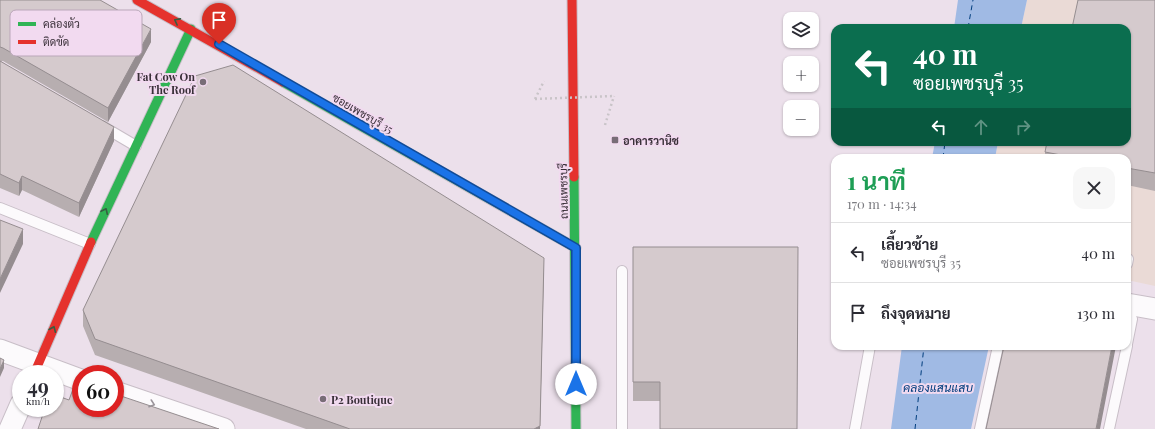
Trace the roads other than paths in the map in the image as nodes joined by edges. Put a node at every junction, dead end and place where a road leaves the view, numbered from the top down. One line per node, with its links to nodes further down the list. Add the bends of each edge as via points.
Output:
1 (137, 0): 3 (street, ซอยเพชรบุรี 35, one-way to 1)
2 (572, 0): 8 (street, ถนนเพชรบุรี)
3 (191, 29): 5 (street); 8 (street, ซอยเพชรบุรี 35)
4 (95, 122): 5 (lane)
5 (136, 146): 7 (street, one-way to 5)
6 (0, 208): 7 (lane)
7 (90, 244): 17 (street, one-way to 7)
8 (576, 248): 22 (street, ถนนเพชรบุรี)
9 (622, 271): 23 (lane)
10 (1131, 305): 11 (street)
11 (1155, 309)
12 (0, 350): 16 (street)
13 (869, 350): 24 (lane)
14 (997, 350): 25 (lane)
15 (1126, 350): 26 (lane)
16 (27, 365)
17 (38, 365)
18 (124, 395): 21 (street, one-way to 21)
19 (15, 417): 20 (street)
20 (10, 429)
21 (224, 429)
22 (576, 429)
23 (622, 429)
24 (855, 429)
25 (980, 429)
26 (1110, 429)

